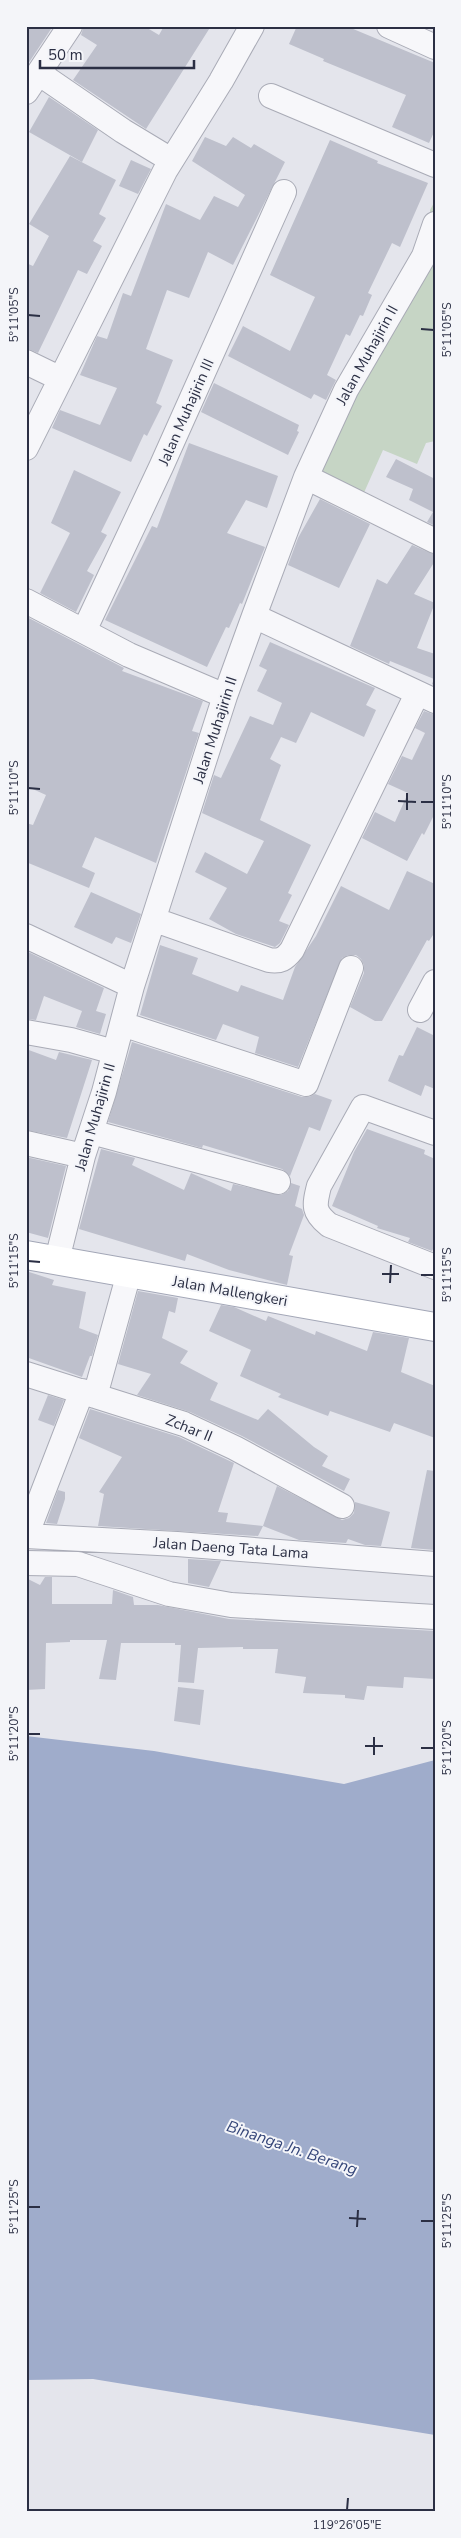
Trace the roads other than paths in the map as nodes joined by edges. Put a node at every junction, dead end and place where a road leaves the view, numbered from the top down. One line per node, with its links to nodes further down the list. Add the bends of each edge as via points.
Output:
1 (70, 26): 5 (street)
2 (252, 26): 7 (street)
3 (389, 26): 4 (street)
4 (435, 47)
5 (33, 83): 7 (street)
6 (271, 96): 8 (street)
7 (171, 160): 12 (street)
8 (435, 165)
9 (284, 192): 18 (street, Jalan Muhajirin III)
10 (435, 224): 14 (street, Jalan Muhajirin II, via 424,256 346,390)
11 (26, 362): 12 (street)
12 (59, 378): 13 (street)
13 (26, 448)
14 (306, 476): 15 (street); 17 (street, Jalan Muhajirin II)
15 (435, 541)
16 (26, 601): 18 (street)
17 (254, 616): 19 (street, Jalan Muhajirin II); 20 (street)
18 (84, 631): 19 (street, via 128,655)
19 (225, 696): 21 (street, Jalan Muhajirin II)
20 (426, 697): 21 (street, via 286,957 269,960)
21 (155, 920): 25 (street, Jalan Muhajirin II)
22 (26, 936): 25 (street)
23 (351, 968): 27 (street, via 306,1084)
24 (435, 982): 26 (street)
25 (132, 986): 27 (street, Jalan Muhajirin II)
26 (420, 1010)
27 (122, 1024): 29 (street, Jalan Muhajirin II)
28 (26, 1032): 29 (street)
29 (114, 1052): 30 (street, Jalan Muhajirin II)
30 (91, 1132): 33 (street, Jalan Muhajirin II); 34 (street)
31 (435, 1133): 37 (street, via 363,1107 318,1186 315,1200 319,1217 329,1225)
32 (26, 1143): 33 (street)
33 (83, 1156): 36 (street, Jalan Muhajirin II)
34 (278, 1182)
35 (26, 1255): 36 (main road, Jalan Mallengkeri)
36 (57, 1260): 38 (main road, Jalan Mallengkeri)
37 (435, 1267)
38 (129, 1273): 39 (main road, Jalan Mallengkeri); 41 (street)
39 (435, 1327)
40 (26, 1374): 41 (street, Zchar II)
41 (88, 1394): 42 (street, Zchar II, via 184,1424); 43 (street)
42 (342, 1506)
43 (26, 1536): 45 (street, Jalan Daeng Tata Lama)
44 (26, 1563): 46 (street, via 78,1564 170,1594 230,1605)
45 (435, 1564)
46 (435, 1617)

